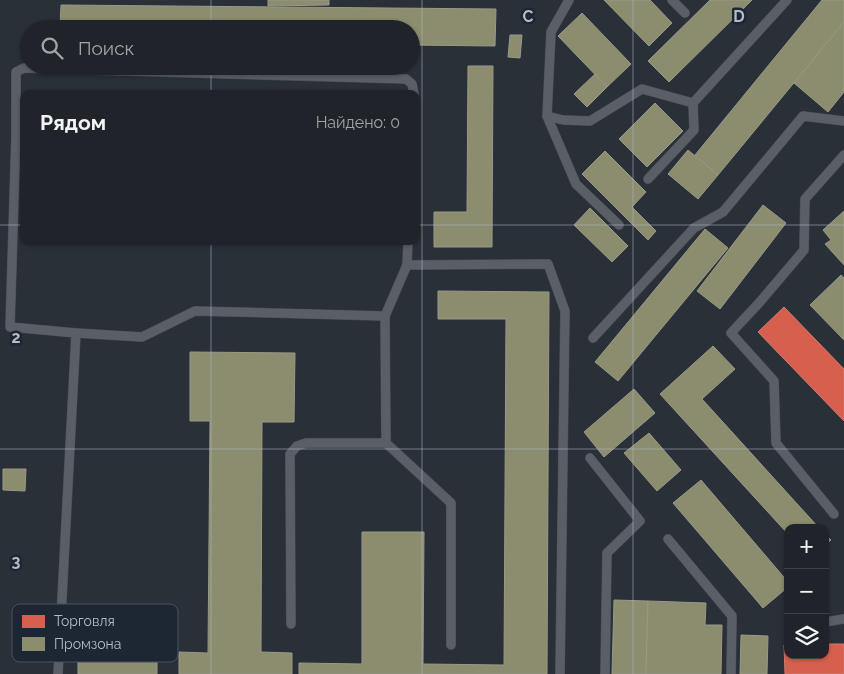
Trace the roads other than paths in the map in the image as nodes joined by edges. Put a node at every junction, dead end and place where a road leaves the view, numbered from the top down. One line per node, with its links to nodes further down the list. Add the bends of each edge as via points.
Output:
1 (569, 0): 9 (lane, via 551,32)
2 (672, 0): 4 (lane)
3 (788, 0): 8 (lane)
4 (685, 13)
5 (20, 70): 11 (lane, via 16,72)
6 (267, 75): 7 (lane, via 406,79)
7 (413, 90)
8 (693, 103): 9 (lane, via 642,90 590,121); 13 (lane, via 694,130)
9 (547, 116): 16 (lane, via 576,184)
10 (844, 121): 21 (lane, via 803,116 723,212 694,228)
11 (20, 134): 14 (lane)
12 (844, 155): 24 (lane, via 805,199 804,250 731,333 774,381 776,443)
13 (648, 179)
14 (14, 208): 15 (lane); 20 (lane, via 10,327)
15 (20, 208)
16 (619, 225)
17 (408, 245): 18 (lane)
18 (407, 265): 19 (lane); 31 (lane, via 548,264 565,310)
19 (385, 316): 20 (lane, via 195,310 142,337); 22 (lane)
20 (76, 333): 26 (lane)
21 (593, 338)
22 (386, 444): 29 (lane, via 306,443 297,446 290,454); 30 (lane, via 451,502)
23 (590, 458): 32 (lane, via 640,521 607,553)
24 (834, 514)
25 (668, 538): 33 (lane, via 732,616)
26 (62, 604)
27 (844, 619): 28 (lane)
28 (829, 621)
29 (291, 624)
30 (451, 645)
31 (560, 674)
32 (605, 674)
33 (731, 674)

